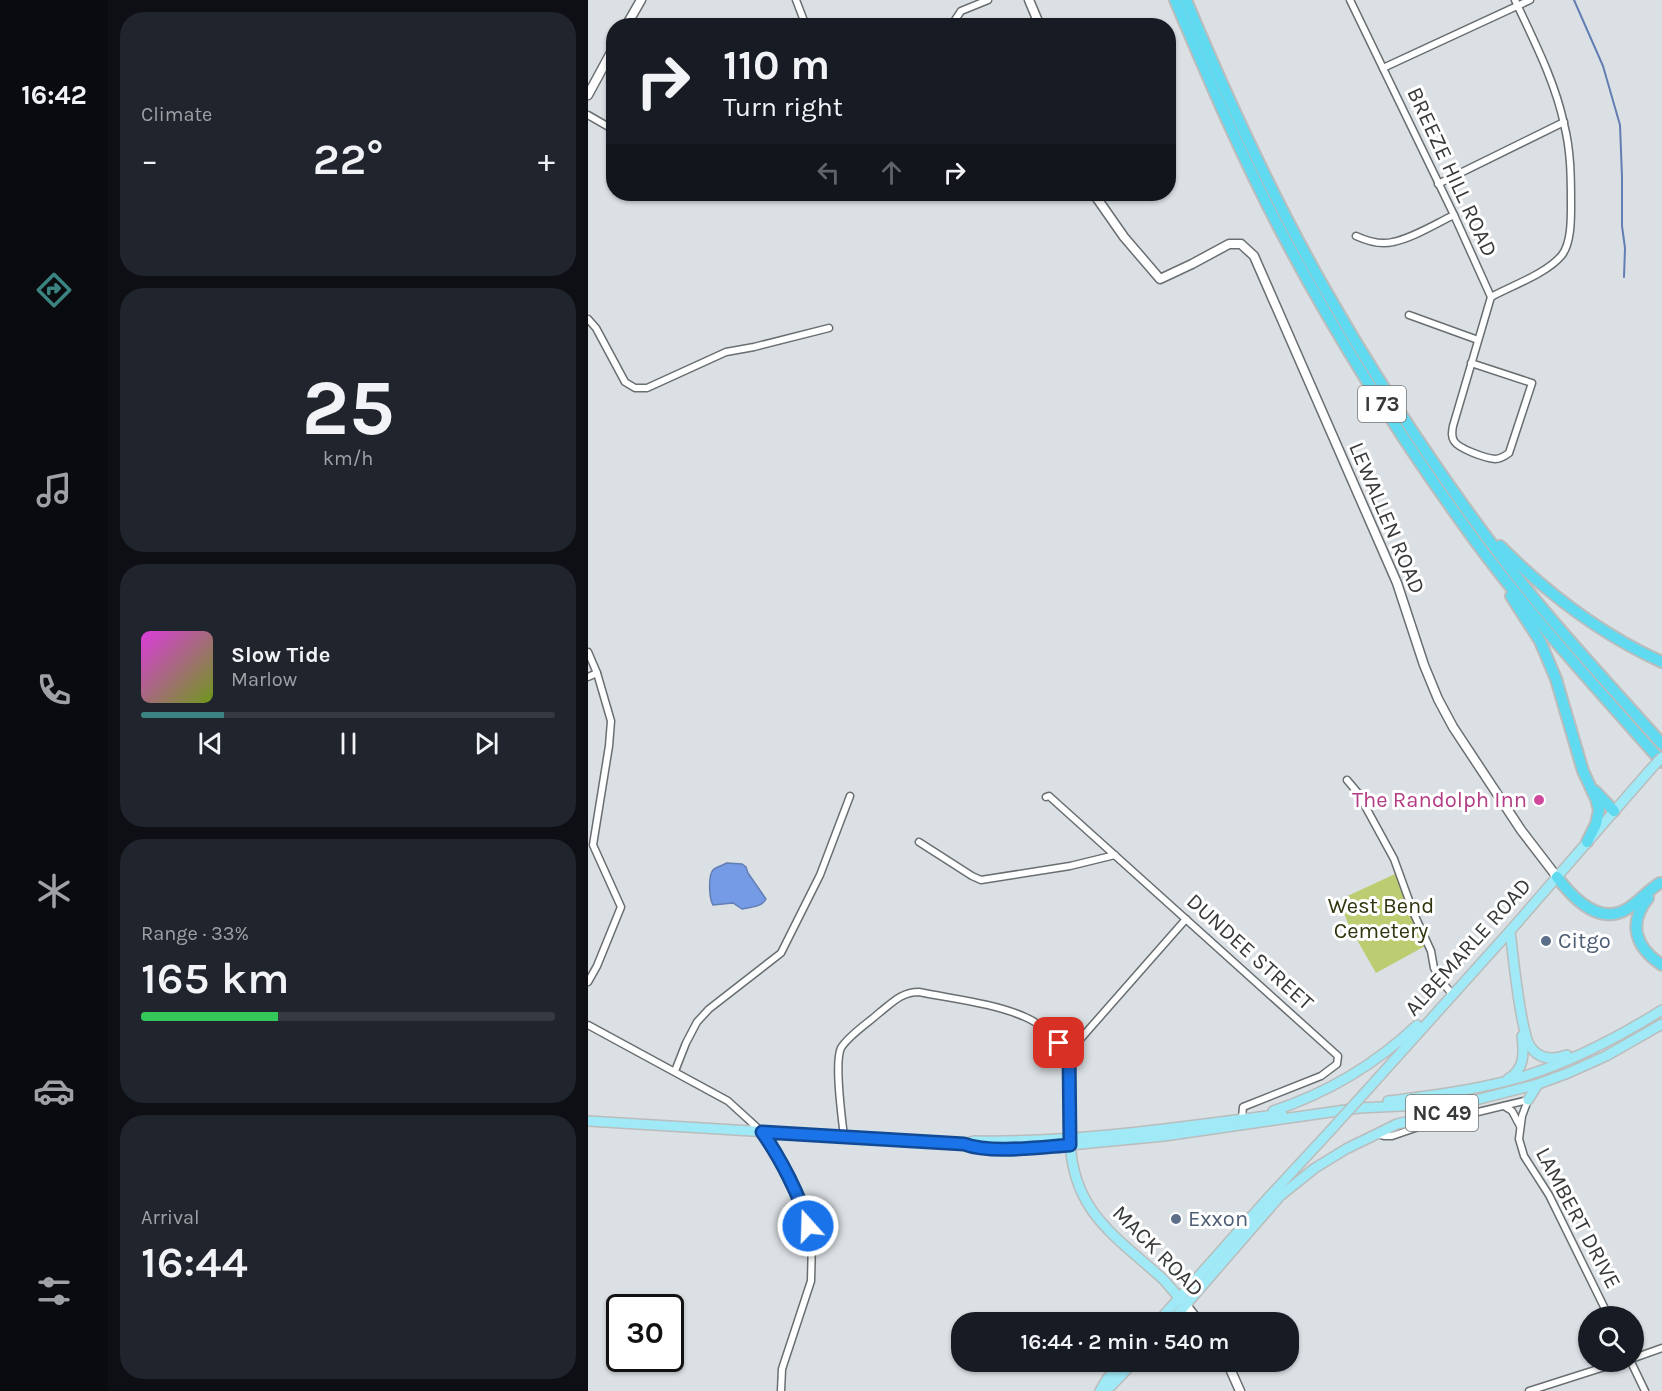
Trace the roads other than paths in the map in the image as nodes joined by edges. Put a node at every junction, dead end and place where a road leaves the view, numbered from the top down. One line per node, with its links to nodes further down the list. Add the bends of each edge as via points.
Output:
1 (640, 0): 10 (street)
2 (796, 0): 11 (street)
3 (988, 0): 12 (street, via 961,11)
4 (1029, 0): 13 (street)
5 (1175, 0): 31 (highway, I 73, via 1246,160 1314,292 1409,446)
6 (1186, 0): 30 (highway, I 73, via 1249,143 1322,285 1389,397)
7 (1350, 0): 15 (street, BREEZE HILL ROAD)
8 (1530, 0): 9 (street)
9 (1516, 3): 15 (street); 18 (street, via 1554,88)
10 (630, 18)
11 (803, 18)
12 (956, 18)
13 (1037, 18)
14 (606, 61): 16 (street)
15 (1383, 68): 20 (street, BREEZE HILL ROAD)
16 (588, 94)
17 (588, 115): 19 (street)
18 (1564, 122): 20 (street); 24 (street, via 1570,156 1571,213 1563,253 1553,264)
19 (606, 125)
20 (1438, 184): 22 (street, BREEZE HILL ROAD)
21 (1099, 201): 49 (street, LEWALLEN ROAD, via 1160,279 1230,244 1241,244 1254,256 1397,583 1438,699 1521,830)
22 (1454, 215): 23 (street, via 1393,242 1367,241); 24 (street, BREEZE HILL ROAD)
23 (1356, 236)
24 (1491, 297): 28 (street)
25 (1409, 315): 28 (street)
26 (588, 319): 27 (street, via 625,382 635,388 647,388 726,352)
27 (829, 328)
28 (1478, 340): 29 (street)
29 (1471, 363): 29 (street, via 1452,435 1463,448 1495,459 1504,457 1509,453 1532,383)
30 (1473, 518): 33 (highway, via 1520,566 1574,611 1600,630); 36 (highway, I 73, via 1536,601)
31 (1477, 542): 40 (highway, I 73, via 1515,592); 42 (highway, via 1540,642)
32 (588, 652): 34 (street)
33 (1662, 662)
34 (597, 673): 35 (street); 54 (street, via 611,721 593,845 621,907)
35 (588, 677)
36 (1642, 722): 37 (highway); 38 (highway, I 73)
37 (1662, 736)
38 (1662, 744)
39 (1662, 757): 45 (main road, ALBEMARLE ROAD, bridge)
40 (1662, 762)
41 (1347, 780): 55 (street, via 1358,792 1394,859 1431,951 1434,968)
42 (1590, 786): 45 (highway); 47 (highway, via 1599,810)
43 (850, 796): 63 (street, via 820,875 782,953 697,1022)
44 (1046, 797): 48 (street, DUNDEE STREET)
45 (1614, 811): 47 (main road, ALBEMARLE ROAD)
46 (919, 842): 48 (street, via 981,880)
47 (1587, 842): 49 (main road, ALBEMARLE ROAD)
48 (1115, 855): 51 (street, DUNDEE STREET)
49 (1557, 877): 50 (highway, via 1589,908 1608,915 1626,910); 52 (main road, ALBEMARLE ROAD)
50 (1661, 882): 53 (highway, via 1639,910 1635,926 1646,951)
51 (1186, 919): 62 (street); 71 (street, DUNDEE STREET, via 1338,1056 1337,1064 1321,1076 1243,1107)
52 (1510, 931): 55 (main road, ALBEMARLE ROAD); 58 (main road)
53 (1662, 966)
54 (588, 982)
55 (1452, 994): 57 (main road, ALBEMARLE ROAD)
56 (1662, 1010): 61 (main road)
57 (1432, 1016): 70 (main road, via 1359,1071); 78 (main road, ALBEMARLE ROAD, bridge)
58 (1522, 1022): 61 (main road, via 1529,1045 1545,1058); 64 (main road, via 1522,1063)
59 (588, 1024): 63 (street)
60 (1662, 1024): 65 (main road, via 1606,1056)
61 (1590, 1050): 64 (main road)
62 (1069, 1052): 76 (street, via 1026,1017 909,992 860,1029 840,1051); 77 (street)
63 (675, 1071): 74 (street, via 728,1101)
64 (1505, 1082): 68 (main road)
65 (1538, 1084): 66 (main road); 67 (main road)
66 (1505, 1093): 68 (main road, via 1455,1104); 75 (main road, NC 49, via 1498,1100)
67 (1528, 1100): 69 (street); 73 (street, LAMBERT DRIVE)
68 (1408, 1102): 70 (main road); 77 (main road, via 1175,1135)
69 (1504, 1106): 73 (street, via 1512,1111); 75 (street, via 1392,1136)
70 (1258, 1116): 71 (main road)
71 (1242, 1118): 77 (main road)
72 (588, 1121): 74 (main road)
73 (1520, 1126): 81 (street, LAMBERT DRIVE, via 1524,1156 1549,1196)
74 (762, 1132): 76 (main road); 92 (street, via 804,1212 812,1240 811,1281 782,1370)
75 (1376, 1133): 79 (main road, NC 49, via 1315,1168)
76 (844, 1137): 77 (main road, via 964,1144)
77 (1070, 1142): 80 (main road, MACK ROAD, via 1076,1177 1092,1212 1114,1238)
78 (1303, 1162): 79 (main road, ALBEMARLE ROAD); 80 (main road, ALBEMARLE ROAD / NC 49, via 1268,1198)
79 (1281, 1196): 80 (main road, NC 49)
80 (1183, 1302): 82 (main road, NC 49); 83 (main road, NC 49); 84 (street, MACK ROAD)
81 (1604, 1306)
82 (1171, 1312)
83 (1177, 1312)
84 (1191, 1312)
85 (1662, 1348): 86 (street)
86 (1644, 1354)
87 (1113, 1372): 93 (main road)
88 (1124, 1372): 94 (main road)
89 (1231, 1372): 95 (street)
90 (1589, 1372): 96 (street)
91 (1635, 1372): 97 (street)
92 (781, 1391)
93 (1100, 1391)
94 (1106, 1391)
95 (1240, 1391)
96 (1529, 1391)
97 (1645, 1391)

